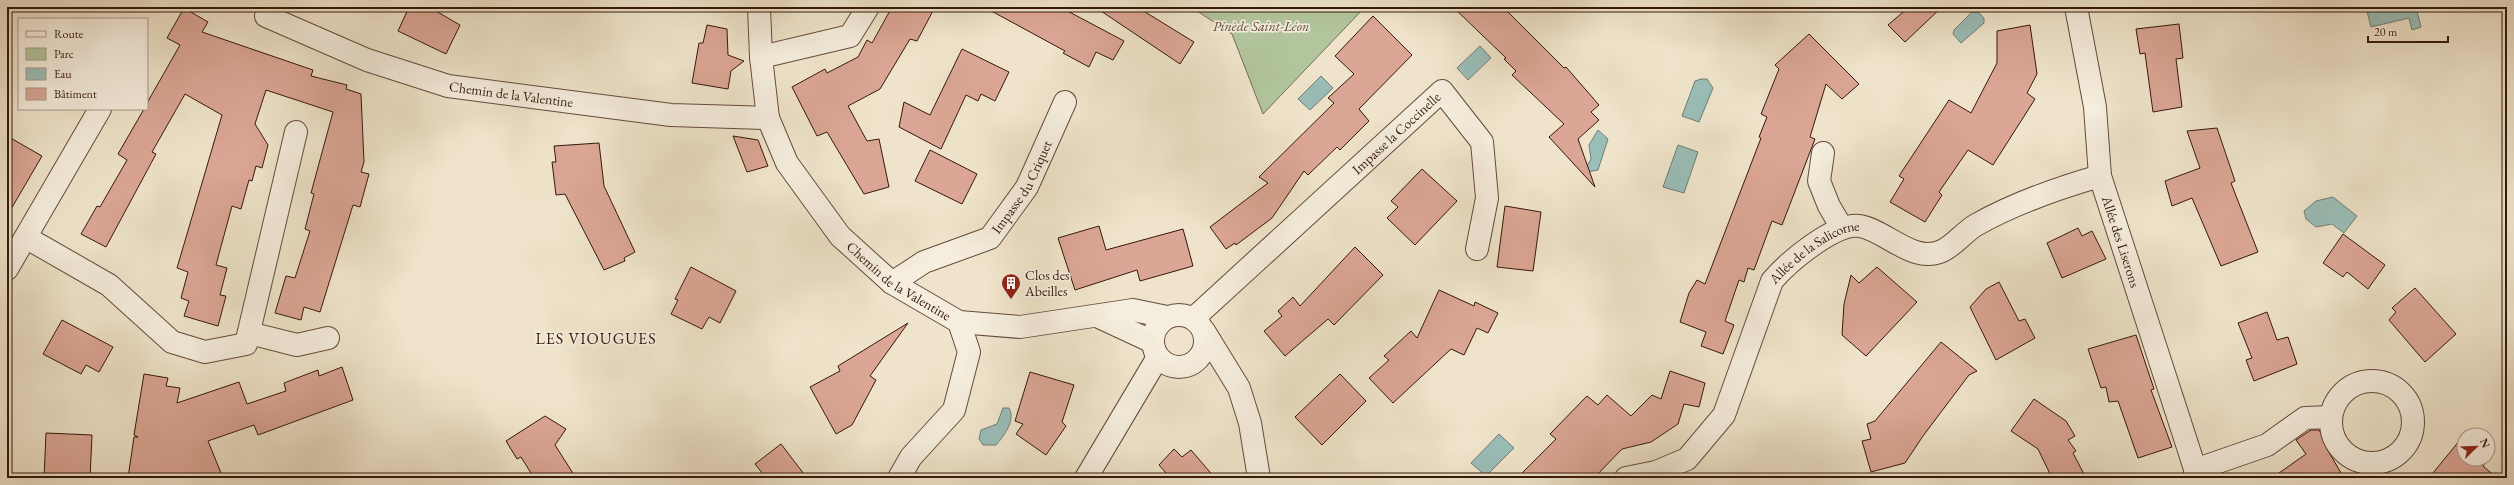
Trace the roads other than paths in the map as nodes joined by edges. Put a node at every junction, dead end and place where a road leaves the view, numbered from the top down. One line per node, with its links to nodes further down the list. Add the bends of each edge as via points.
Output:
1 (759, 7): 5 (street, Chemin de la Valentine)
2 (868, 7): 5 (street, via 850,36)
3 (2076, 7): 11 (street, Allée des Liserons, via 2095,107)
4 (266, 16): 8 (street, Chemin de la Valentine, via 367,60 448,86 671,115)
5 (760, 57): 8 (street, Chemin de la Valentine)
6 (1065, 102): 16 (street, Impasse du Criquet, via 1027,187 990,238 924,262)
7 (99, 110): 13 (street)
8 (768, 118): 16 (street, Chemin de la Valentine, via 787,163 840,236)
9 (296, 132): 21 (street)
10 (1823, 153): 12 (street, via 1819,181 1829,206)
11 (2100, 176): 12 (street, Allée de la Salicorne, via 2048,191 1976,225 1942,251 1910,251 1860,226); 28 (street, Allée des Liserons)
12 (1842, 228): 32 (street, Allée de la Salicorne, via 1785,265 1772,281 1724,415 1687,459 1656,472)
13 (27, 238): 15 (street); 21 (street, via 109,285 172,342 205,352 246,344)
14 (1476, 249): 20 (street, Impasse la Coccinelle, via 1487,198 1482,142 1442,91 1222,292)
15 (7, 269)
16 (892, 283): 19 (street, Chemin de la Valentine)
17 (1097, 316): 18 (street, Chemin de la Valentine, via 1133,310); 19 (street, Chemin de la Valentine, via 1020,327); 23 (street)
18 (1167, 317): 20 (street, via 1186,314); 23 (street, via 1159,324 1153,335)
19 (959, 322): 29 (street, via 969,352 954,410 911,457)
20 (1200, 326): 24 (street, via 1206,345); 26 (street)
21 (249, 333): 22 (street, via 296,345)
22 (328, 338)
23 (1156, 350): 24 (street, via 1171,366 1180,367); 25 (street)
24 (1196, 362): 25 (street); 26 (street)
25 (1140, 386): 30 (street)
26 (1239, 388): 31 (street, via 1250,423)
27 (2331, 417): 28 (street, Allée des Liserons, via 2305,418 2267,445)
28 (2196, 474)
29 (900, 478)
30 (1086, 478)
31 (1259, 478)
32 (1626, 478)

